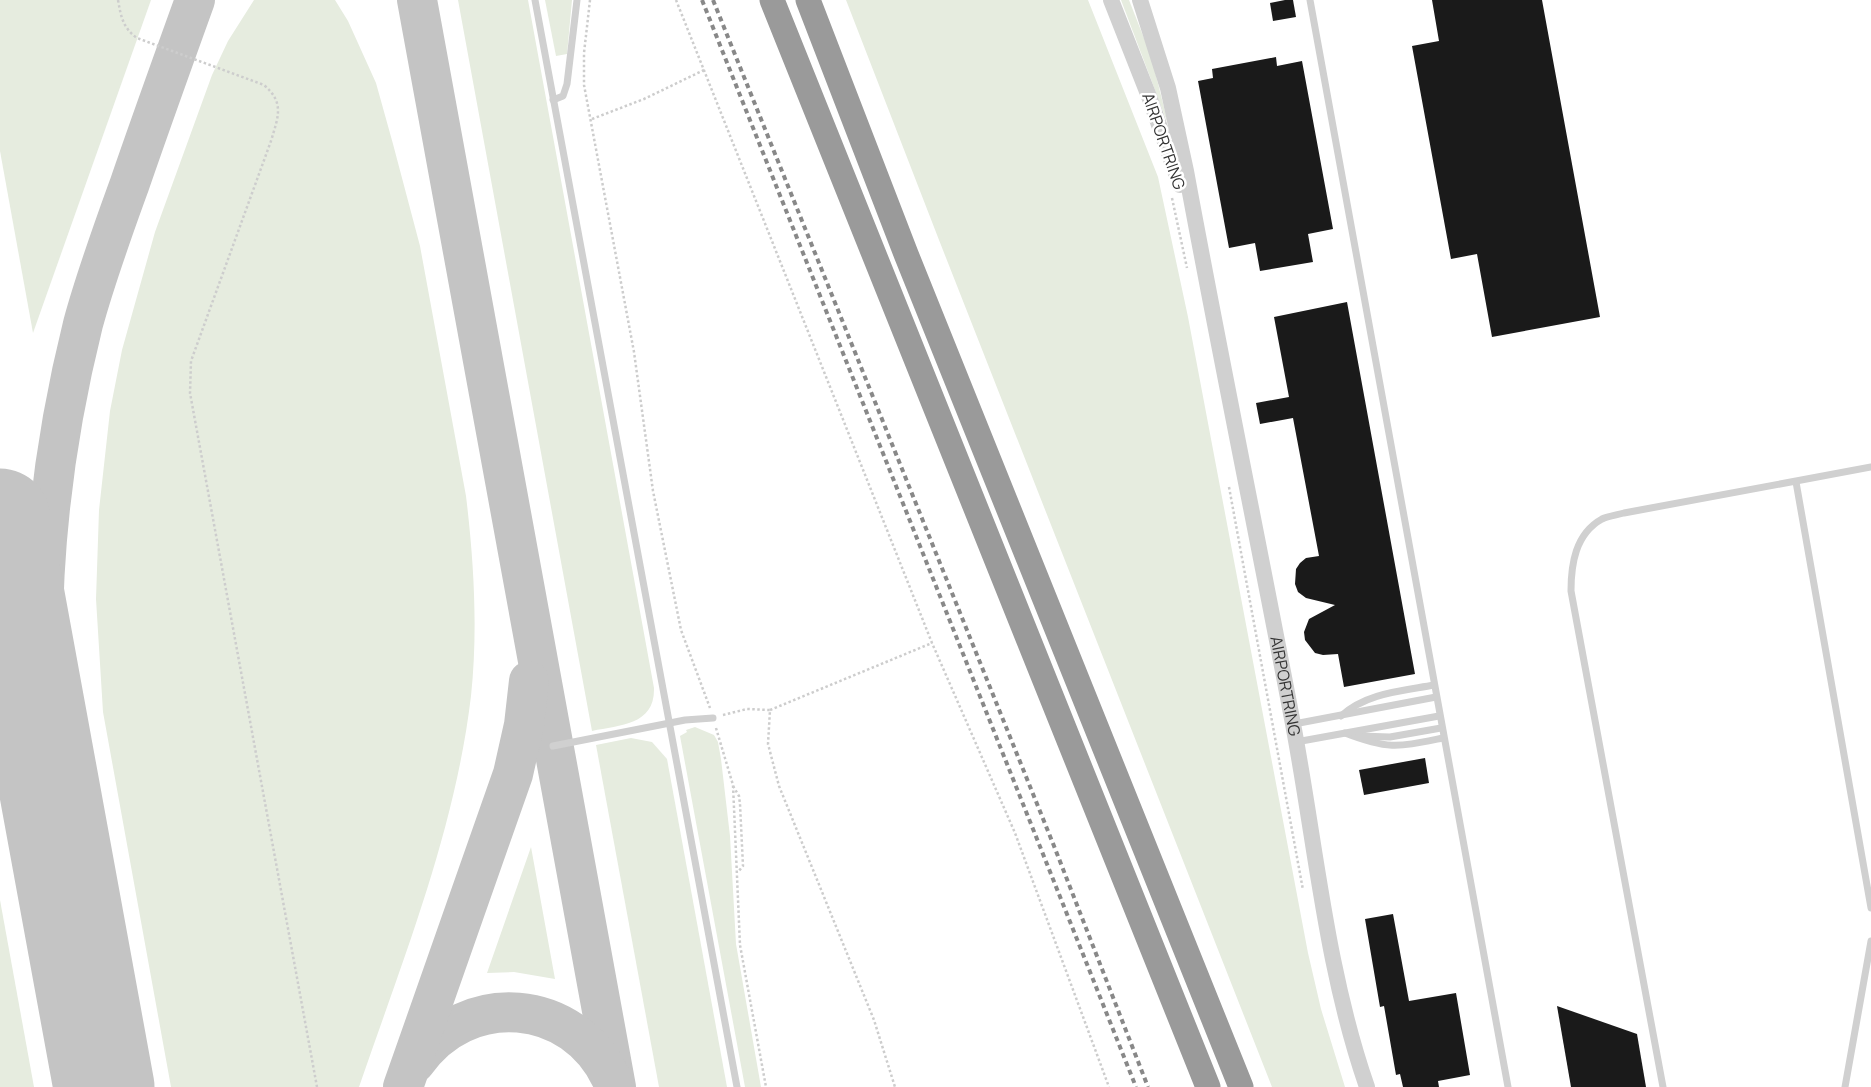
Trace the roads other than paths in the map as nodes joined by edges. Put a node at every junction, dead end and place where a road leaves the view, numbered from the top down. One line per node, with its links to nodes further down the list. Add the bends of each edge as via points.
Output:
1 (535, 0): 8 (lane)
2 (577, 0): 8 (lane, via 567,84 563,96)
3 (772, 0): 27 (highway)
4 (808, 0): 28 (highway, via 913,272)
5 (1111, 0): 9 (street, AIRPORTRING, via 1179,183)
6 (1140, 0): 9 (street, AIRPORTRING, via 1168,88)
7 (1310, 0): 12 (lane)
8 (553, 100): 17 (lane)
9 (1207, 286): 18 (street, AIRPORTRING)
10 (1871, 467): 11 (lane)
11 (1796, 482): 24 (lane); 31 (lane, via 1624,512 1602,519 1577,548 1571,565 1571,591)
12 (1434, 685): 13 (lane); 14 (lane, via 1366,698)
13 (1436, 697): 14 (lane); 15 (lane)
14 (1341, 716): 18 (lane)
15 (1439, 716): 19 (lane); 20 (lane)
16 (713, 718): 17 (lane)
17 (671, 723): 23 (lane); 26 (lane)
18 (1293, 724): 22 (street, AIRPORTRING)
19 (1441, 728): 20 (lane, via 1375,738); 21 (lane)
20 (1344, 733): 21 (lane, via 1390,747); 22 (lane)
21 (1443, 738): 30 (lane)
22 (1296, 742): 29 (street, AIRPORTRING, via 1330,951)
23 (553, 746)
24 (1871, 908)
25 (1871, 941): 32 (lane)
26 (737, 1087)
27 (1208, 1087)
28 (1241, 1087)
29 (1367, 1087)
30 (1508, 1087)
31 (1663, 1087)
32 (1845, 1087)

